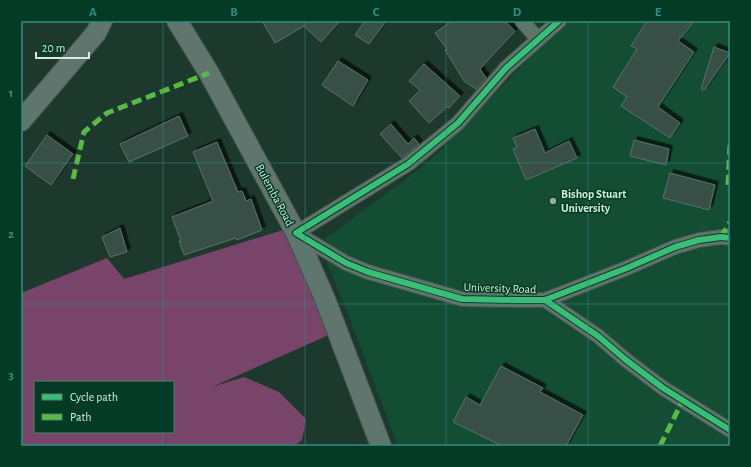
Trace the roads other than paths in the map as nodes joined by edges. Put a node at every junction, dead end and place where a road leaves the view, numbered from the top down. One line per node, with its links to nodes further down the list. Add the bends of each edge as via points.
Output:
1 (102, 21): 6 (main road, via 96,33)
2 (177, 21): 7 (main road, Bulemba Road, via 209,73)
3 (522, 21): 5 (street)
4 (559, 21): 5 (street)
5 (538, 39): 7 (street, via 506,68 458,123 408,164)
6 (21, 121)
7 (296, 233): 9 (street, University Road, via 354,267 438,293 462,299); 11 (main road, Bulemba Road, via 325,298)
8 (730, 238): 9 (street, University Road, via 699,240 675,247)
9 (545, 300): 10 (street, via 598,336 663,388)
10 (730, 430)
11 (381, 446)

